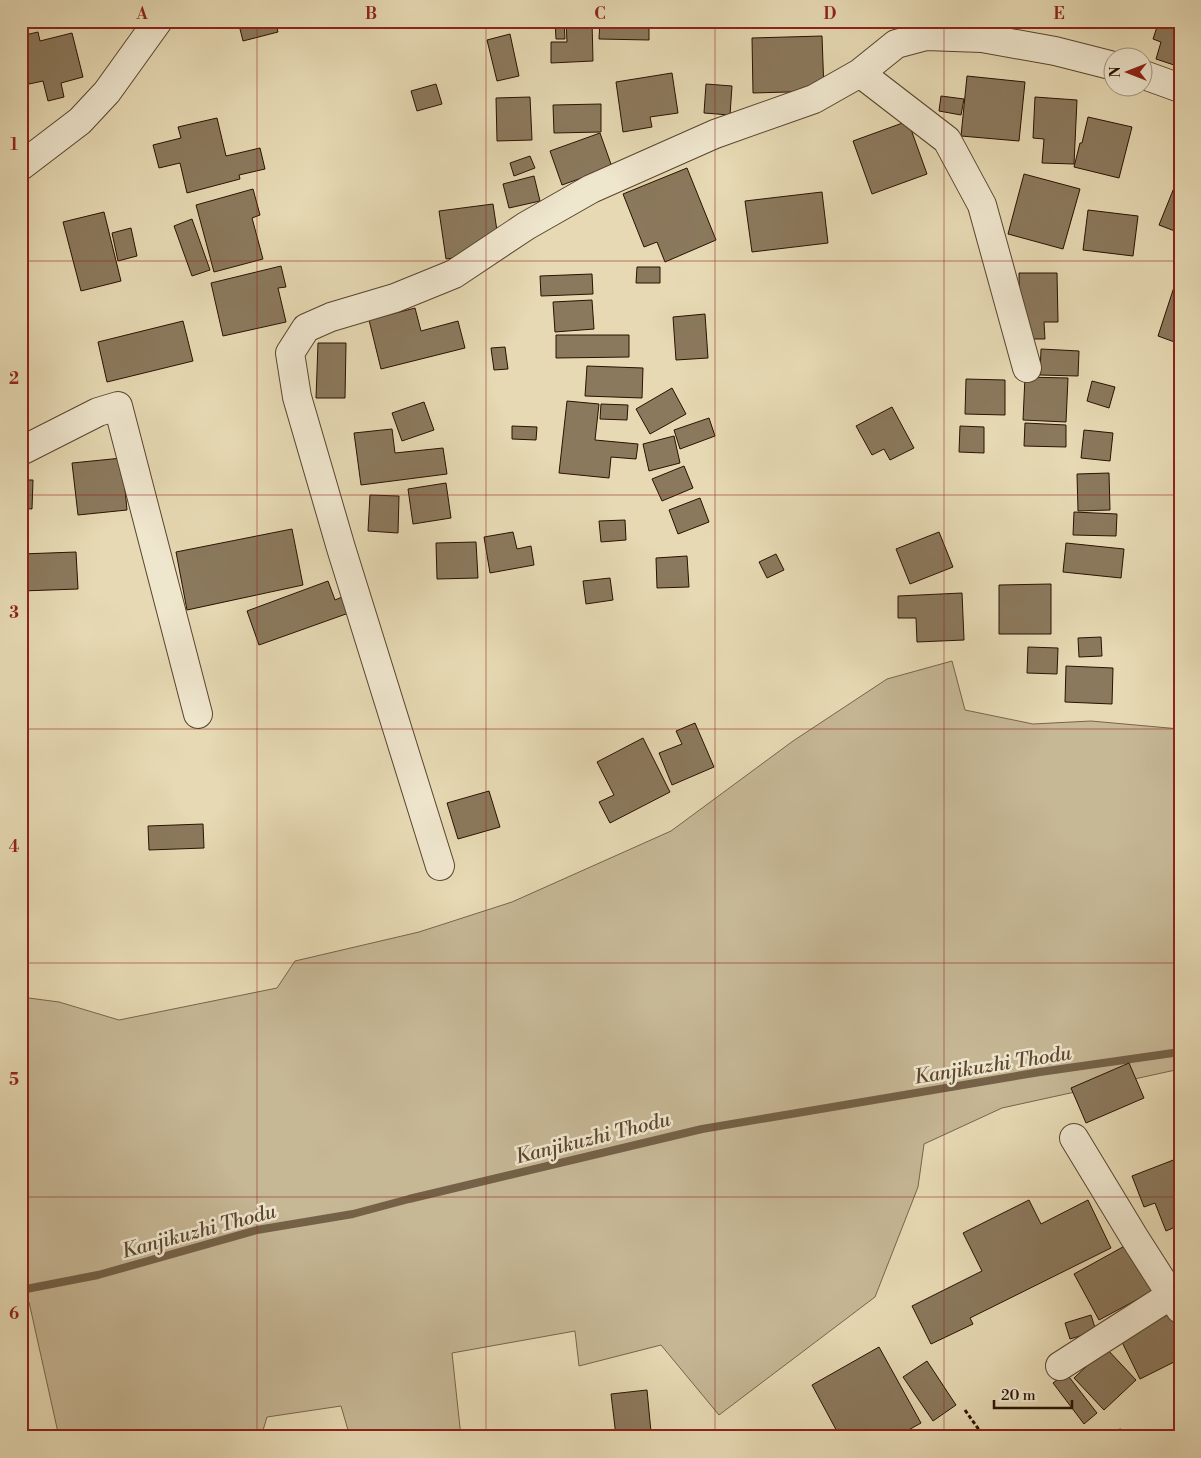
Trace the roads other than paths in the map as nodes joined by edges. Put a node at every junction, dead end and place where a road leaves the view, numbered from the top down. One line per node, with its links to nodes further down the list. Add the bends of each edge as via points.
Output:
1 (158, 21): 6 (street, via 107,92 87,114)
2 (1104, 63): 3 (street, via 982,38 926,36 896,44)
3 (860, 73): 7 (street, via 947,140 982,205); 10 (street, via 814,99 715,134 591,189 526,226 454,274 306,328 290,353 297,397 341,548)
4 (1154, 79): 5 (street)
5 (1180, 88)
6 (21, 166)
7 (1027, 368)
8 (21, 451): 9 (street, via 98,412 118,406)
9 (198, 714)
10 (440, 866)
11 (1074, 1138): 12 (street)
12 (1175, 1302): 13 (street)
13 (1060, 1366)

